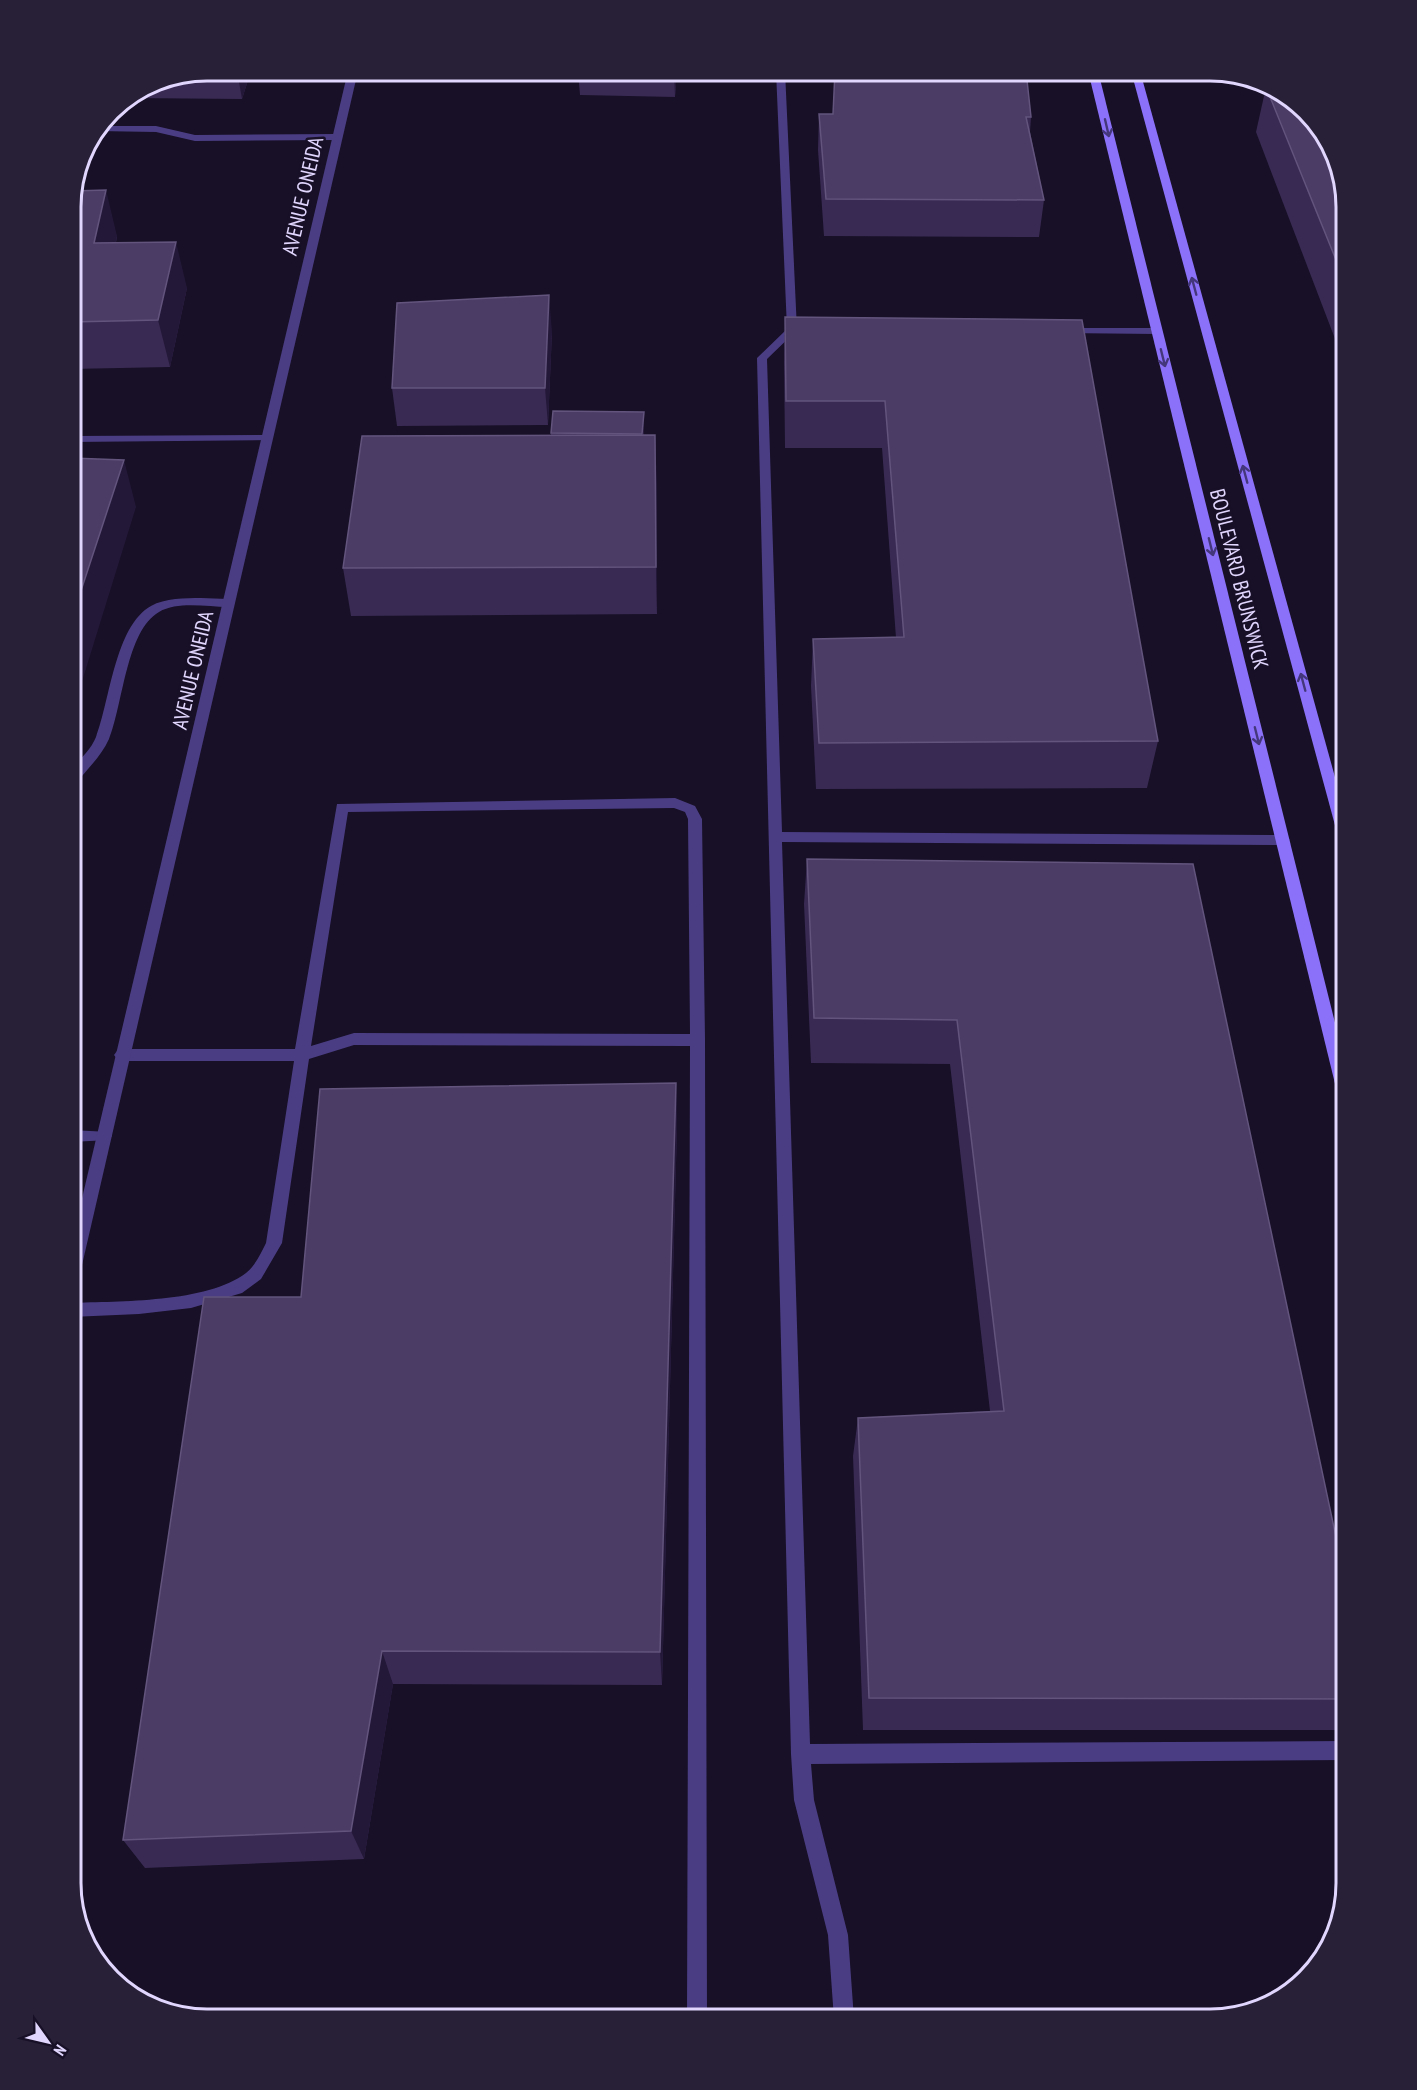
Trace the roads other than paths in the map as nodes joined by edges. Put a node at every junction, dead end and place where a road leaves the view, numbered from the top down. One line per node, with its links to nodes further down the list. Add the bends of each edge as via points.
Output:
1 (350, 81): 6 (street, AVENUE ONEIDA)
2 (781, 81): 14 (street, via 798,330 762,358)
3 (1095, 81): 8 (street, BOULEVARD BRUNSWICK, one-way to 8)
4 (1138, 81): 13 (street, BOULEVARD BRUNSWICK, one-way to 4)
5 (108, 129): 6 (street, via 156,129 195,138)
6 (337, 137): 9 (street, AVENUE ONEIDA)
7 (1049, 331): 8 (street)
8 (1156, 331): 15 (street, BOULEVARD BRUNSWICK, one-way to 15)
9 (266, 438): 10 (street); 11 (street, AVENUE ONEIDA)
10 (81, 439)
11 (228, 603): 12 (street, via 165,606 138,624 101,741); 18 (street, AVENUE ONEIDA)
12 (81, 768)
13 (1336, 800)
14 (775, 837): 15 (street); 25 (street)
15 (1283, 840): 17 (street, BOULEVARD BRUNSWICK)
16 (698, 1040): 19 (street, via 354,1039); 19 (street, via 695,819 690,809 675,803 342,807); 26 (street)
17 (1336, 1052)
18 (122, 1055): 19 (street); 21 (street, AVENUE ONEIDA)
19 (302, 1055): 23 (street, via 274,1243 251,1278 227,1292 186,1302)
20 (81, 1136): 21 (street)
21 (104, 1136): 22 (street, AVENUE ONEIDA)
22 (81, 1235)
23 (81, 1309)
24 (1336, 1750): 25 (street)
25 (801, 1754): 27 (street, via 804,1800 838,1935)
26 (697, 2009)
27 (843, 2009)

